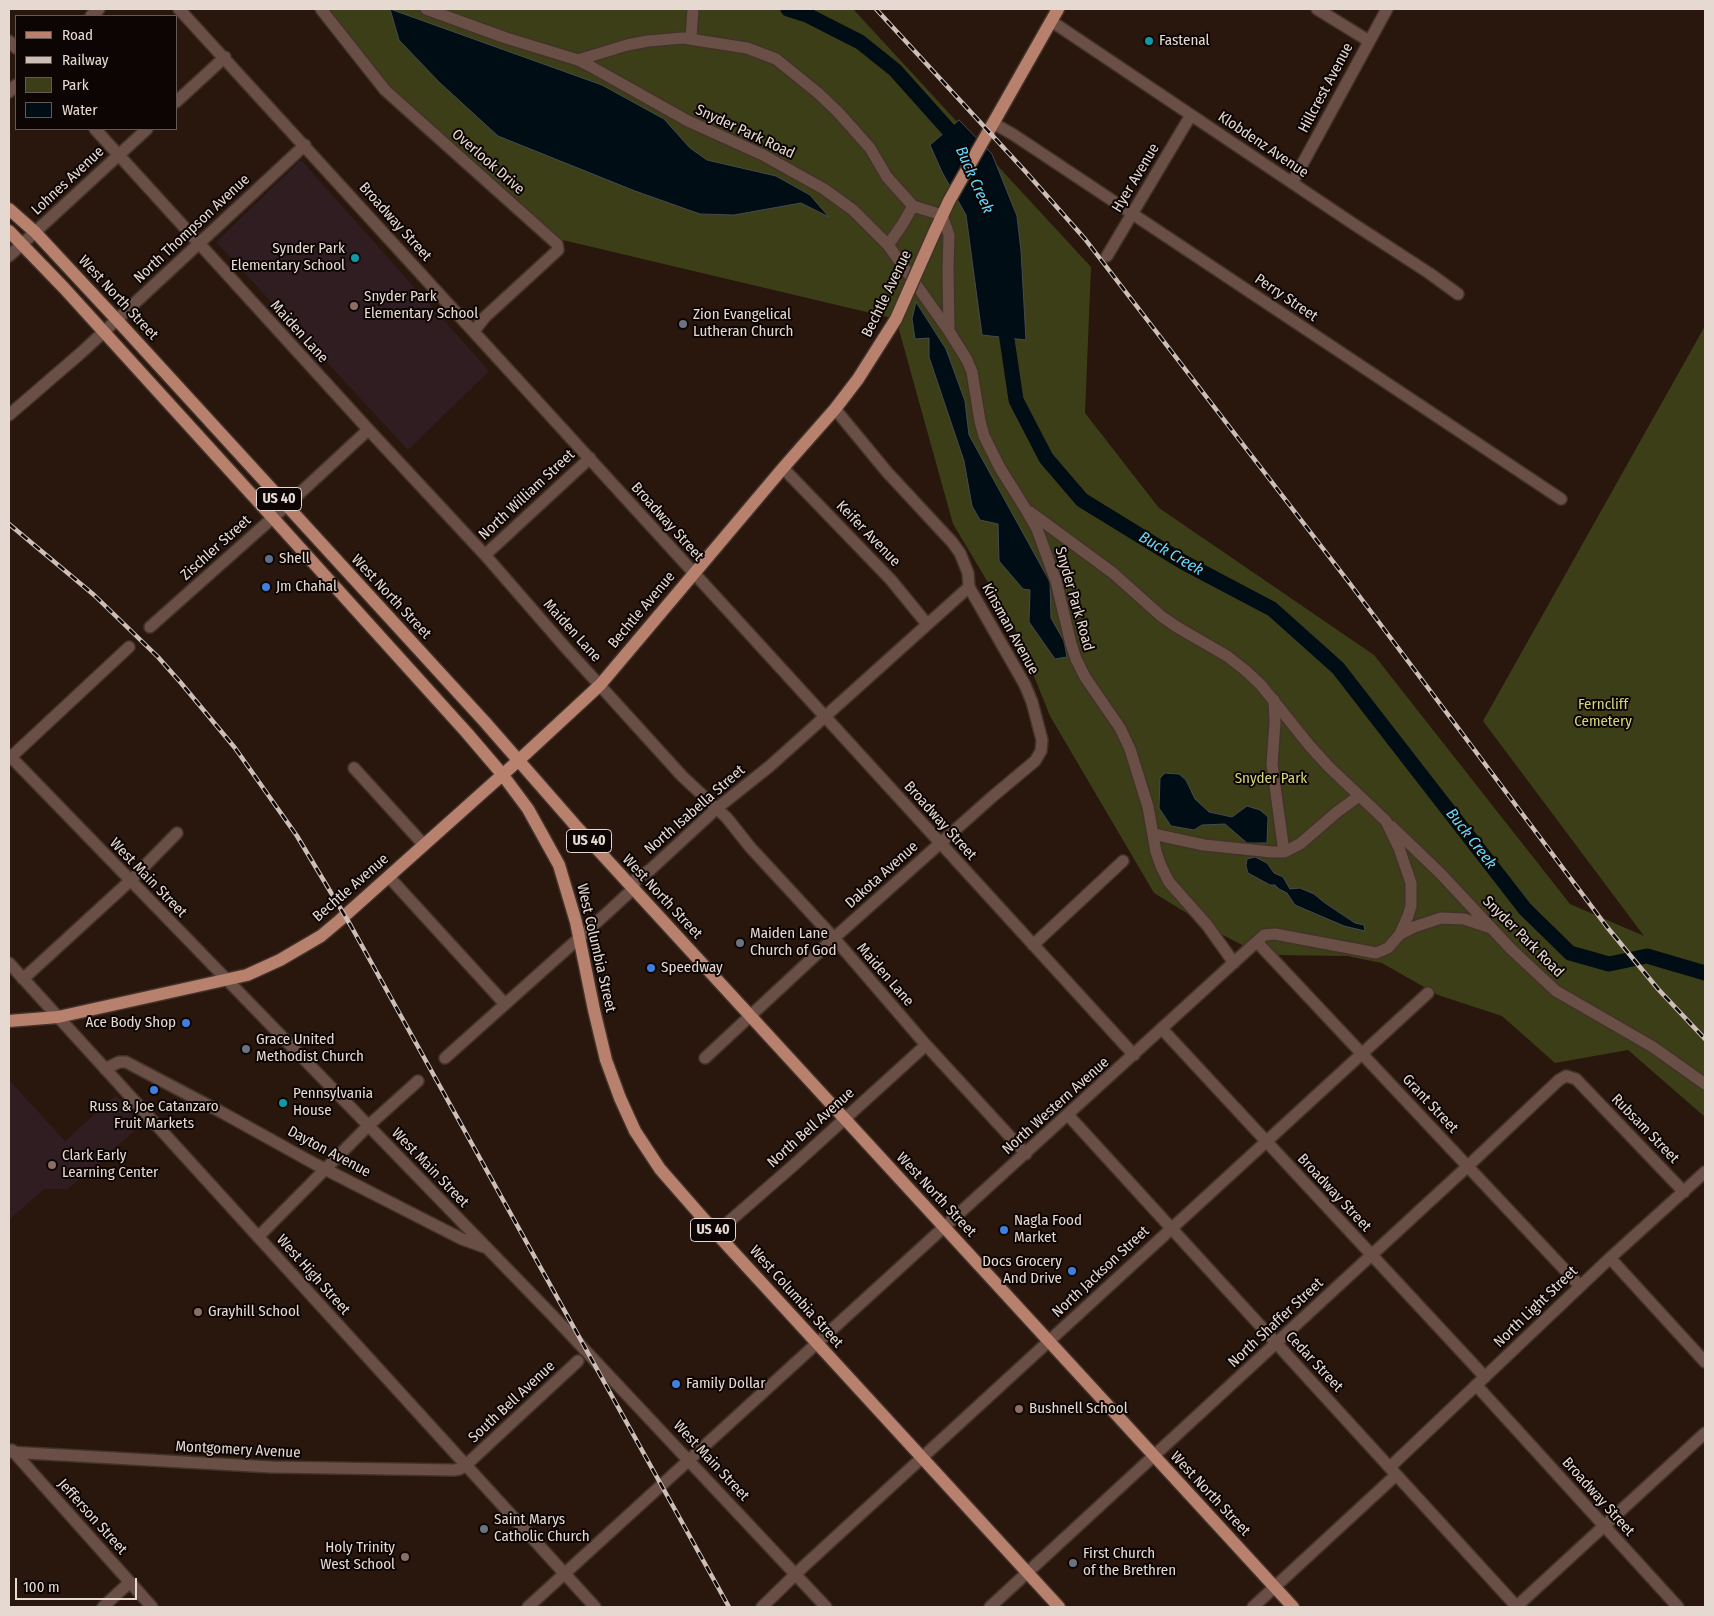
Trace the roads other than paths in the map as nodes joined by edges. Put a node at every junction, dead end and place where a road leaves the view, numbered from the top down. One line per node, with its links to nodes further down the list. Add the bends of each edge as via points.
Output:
1 (180, 9): 11 (street, Broadway Street)
2 (321, 9): 34 (street, Overlook Drive, via 385,90 557,244 558,250)
3 (426, 9): 12 (street, Snyder Park Road)
4 (1058, 9): 8 (main road, Bechtle Avenue)
5 (1317, 9): 10 (street)
6 (1387, 9): 10 (street, Hillcrest Avenue)
7 (693, 14): 9 (street)
8 (1051, 21): 14 (street, Klobdenz Avenue); 15 (main road, Bechtle Avenue)
9 (691, 38): 12 (street, via 627,45); 21 (street, via 747,48 776,59 791,70 838,112 870,148 887,177)
10 (1369, 41): 20 (street, Hillcrest Avenue)
11 (225, 57): 13 (street); 18 (street, Broadway Street)
12 (578, 60): 29 (street, Snyder Park Road, via 688,121 763,155 824,189 852,210)
13 (178, 100)
14 (1191, 115): 20 (street, Klobdenz Avenue); 23 (street, Hyer Avenue)
15 (993, 123): 23 (street, Perry Street); 24 (main road, Bechtle Avenue)
16 (96, 130): 19 (street, Maiden Lane)
17 (146, 130): 19 (street, Lohnes Avenue)
18 (305, 145): 27 (street, North Thompson Avenue); 34 (street, Broadway Street)
19 (118, 154): 26 (street, Lohnes Avenue); 27 (street, Maiden Lane)
20 (1292, 183): 32 (street, Klobdenz Avenue)
21 (912, 206): 24 (street); 29 (street)
22 (9, 208): 26 (main road, West North Street / US 40)
23 (1133, 214): 31 (street, Hyer Avenue); 42 (street, Perry Street)
24 (942, 215): 35 (street, via 949,235); 37 (main road, Bechtle Avenue, bridge, via 896,319)
25 (9, 231): 28 (main road, US 40)
26 (35, 232): 28 (street, Lohnes Avenue); 33 (main road, West North Street / US 40)
27 (199, 243): 33 (street, North Thompson Avenue); 39 (street, Maiden Lane)
28 (22, 244): 30 (street, Lohnes Avenue); 36 (main road, US 40)
29 (888, 245): 35 (street, Snyder Park Road)
30 (9, 256)
31 (1107, 256)
32 (1458, 294)
33 (117, 320): 36 (street, North Thompson Avenue); 43 (main road, West North Street / US 40)
34 (474, 331): 40 (street, Broadway Street)
35 (949, 331): 44 (street, Snyder Park Road, via 972,372 984,436)
36 (104, 332): 38 (street, North Thompson Avenue); 45 (main road, US 40)
37 (835, 409): 41 (main road, Bechtle Avenue); 48 (street, Kinsman Avenue, via 887,472 952,542 965,562)
38 (9, 415)
39 (368, 430): 43 (street, Zischler Street); 46 (street, Maiden Lane)
40 (590, 458): 46 (street, North William Street); 47 (street, Broadway Street)
41 (783, 468): 47 (main road, Bechtle Avenue); 49 (street, Keifer Avenue, via 891,580)
42 (1561, 499)
43 (286, 506): 45 (street, Zischler Street); 56 (main road, West North Street / US 40)
44 (1025, 508): 53 (street, Snyder Park Road, via 1113,573 1160,616 1245,670); 64 (street, Snyder Park Road, via 1056,582 1076,659 1130,749)
45 (273, 518): 50 (street, Zischler Street); 58 (main road, US 40)
46 (484, 555): 52 (street, Maiden Lane)
47 (694, 574): 52 (main road, Bechtle Avenue); 54 (street, Broadway Street)
48 (969, 587): 49 (street, North Isabella Street); 60 (street, Kinsman Avenue, via 1025,685 1042,740 1042,751 1035,761)
49 (928, 624): 54 (street, North Isabella Street)
50 (150, 627)
51 (129, 647): 55 (street)
52 (600, 685): 56 (main road, Bechtle Avenue); 61 (street, Maiden Lane)
53 (1274, 700): 59 (street, Snyder Park Road, via 1309,745); 67 (street, via 1272,764)
54 (825, 717): 61 (street, North Isabella Street); 65 (street, Broadway Street)
55 (10, 756): 70 (street, West Main Street)
56 (519, 760): 58 (main road, Bechtle Avenue); 71 (main road, West North Street / US 40)
57 (354, 768): 66 (street)
58 (502, 774): 66 (main road, Bechtle Avenue); 74 (main road, West Columbia Street / US 40, via 528,809 559,865)
59 (1359, 796): 62 (street, Snyder Park Road); 67 (street, via 1300,844)
60 (992, 797): 65 (street, Dakota Avenue)
61 (716, 809): 71 (street, North Isabella Street, via 636,879); 75 (street, Maiden Lane)
62 (1386, 821): 72 (street, Snyder Park Road); 73 (street, Snyder Park Road, via 1411,883 1411,906)
63 (177, 833): 70 (street)
64 (1153, 834): 67 (street, via 1204,845); 79 (street, Snyder Park Road, via 1156,852 1169,882 1207,925)
65 (940, 843): 75 (street, Dakota Avenue); 77 (street, Broadway Street)
66 (424, 844): 69 (main road, Bechtle Avenue)
67 (1284, 852)
68 (1123, 861): 77 (street)
69 (389, 877): 81 (main road, Bechtle Avenue, via 321,936 280,960); 83 (street)
70 (130, 880): 80 (street); 81 (street, West Main Street)
71 (633, 889): 74 (street, North Isabella Street); 85 (main road, West North Street / US 40)
72 (1491, 928): 73 (street, North Western Avenue, via 1464,919 1440,918); 95 (street, Snyder Park Road, via 1556,991 1653,1047)
73 (1400, 934): 76 (street, North Western Avenue, via 1388,948 1376,953 1275,934 1264,935)
74 (579, 938): 83 (street, North Isabella Street); 108 (main road, West Columbia Street / US 40, via 606,1060 635,1131 660,1169)
75 (834, 938): 85 (street, Dakota Avenue); 88 (street, Maiden Lane)
76 (1257, 942): 79 (street, North Western Avenue); 89 (street, Grant Street)
77 (1033, 945): 90 (street, Broadway Street)
78 (9, 963): 80 (street, West High Street)
79 (1234, 963): 87 (street, North Western Avenue)
80 (23, 979): 84 (street, West High Street)
81 (227, 980): 84 (main road, Bechtle Avenue); 99 (street, West Main Street)
82 (1428, 993): 89 (street, North Jackson Street)
83 (505, 1004): 91 (street, North Isabella Street)
84 (58, 1017): 86 (main road); 93 (street, West High Street)
85 (750, 1017): 92 (street, Dakota Avenue); 98 (main road, West North Street / US 40)
86 (9, 1021)
87 (1162, 1029): 90 (street, North Western Avenue); 100 (street, Broadway Street)
88 (926, 1045): 98 (street, North Bell Avenue); 101 (street, Maiden Lane)
89 (1362, 1054): 100 (street, North Jackson Street); 102 (street, Grant Street)
90 (1134, 1055): 97 (street, North Western Avenue)
91 (445, 1058)
92 (705, 1058)
93 (105, 1069): 103 (street, Dayton Avenue, via 126,1062); 109 (street, West High Street)
94 (418, 1081): 99 (street)
95 (1705, 1084)
96 (1584, 1087): 102 (street, North Shaffer Street, via 1572,1077 1559,1080); 105 (street, Rubsam Street)
97 (1068, 1115): 101 (street, North Western Avenue); 107 (street, Cedar Street)
98 (844, 1119): 106 (main road, West North Street / US 40); 108 (street, North Bell Avenue)
99 (368, 1126): 103 (street); 110 (street, West Main Street)
100 (1266, 1141): 107 (street, North Jackson Street); 111 (street, Broadway Street)
101 (1026, 1154): 106 (street, North Western Avenue)
102 (1468, 1166): 111 (street, North Shaffer Street); 113 (street, Grant Street)
103 (325, 1169): 109 (street); 110 (street, Dayton Avenue, via 462,1239)
104 (1703, 1179): 105 (street, North Light Street)
105 (1684, 1192): 112 (street, North Light Street)
106 (944, 1228): 114 (main road, West North Street / US 40); 116 (street, North Western Avenue)
107 (1171, 1228): 114 (street, North Jackson Street); 115 (street, Cedar Street)
108 (716, 1233): 116 (main road, West Columbia Street / US 40)
109 (258, 1237): 125 (street, West High Street)
110 (487, 1248): 124 (street, West Main Street)
111 (1372, 1255): 115 (street, North Shaffer Street); 119 (street, Broadway Street)
112 (1610, 1258): 113 (street, North Light Street); 118 (street)
113 (1580, 1286): 119 (street, North Light Street)
114 (1048, 1341): 122 (main road, West North Street / US 40); 123 (street, North Jackson Street)
115 (1276, 1343): 122 (street, North Shaffer Street); 126 (street, Cedar Street)
116 (817, 1344): 123 (main road, West Columbia Street / US 40); 124 (street, North Western Avenue)
117 (578, 1361): 125 (street, South Bell Avenue)
118 (1705, 1362)
119 (1480, 1381): 126 (street, North Light Street); 127 (street, Broadway Street)
120 (1705, 1434): 127 (street)
121 (10, 1451): 125 (street, Montgomery Avenue, via 270,1467 454,1470); 131 (street, Jefferson Street)
122 (1154, 1456): 128 (street, North Shaffer Street); 132 (main road, West North Street / US 40)
123 (922, 1458): 128 (main road, West Columbia Street / US 40); 130 (street, North Jackson Street)
124 (689, 1460): 129 (street, North Western Avenue); 130 (street, West Main Street)
125 (466, 1465): 129 (street, West High Street)
126 (1393, 1471): 132 (street, North Light Street); 143 (street, Cedar Street)
127 (1604, 1527): 143 (street); 144 (street, Broadway Street)
128 (1027, 1573): 139 (street, North Shaffer Street); 140 (main road, West Columbia Street / US 40)
129 (564, 1574): 135 (street, North Western Avenue); 136 (street, West High Street)
130 (796, 1574): 137 (street, North Jackson Street); 138 (street, West Main Street)
131 (130, 1582): 133 (street); 134 (street, Jefferson Street)
132 (1274, 1587): 141 (street, North Light Street); 142 (main road, West North Street / US 40)
133 (103, 1607)
134 (152, 1607)
135 (528, 1607)
136 (595, 1607)
137 (762, 1607)
138 (826, 1607)
139 (990, 1607)
140 (1059, 1607)
141 (1252, 1607)
142 (1292, 1607)
143 (1517, 1607)
144 (1678, 1607)

